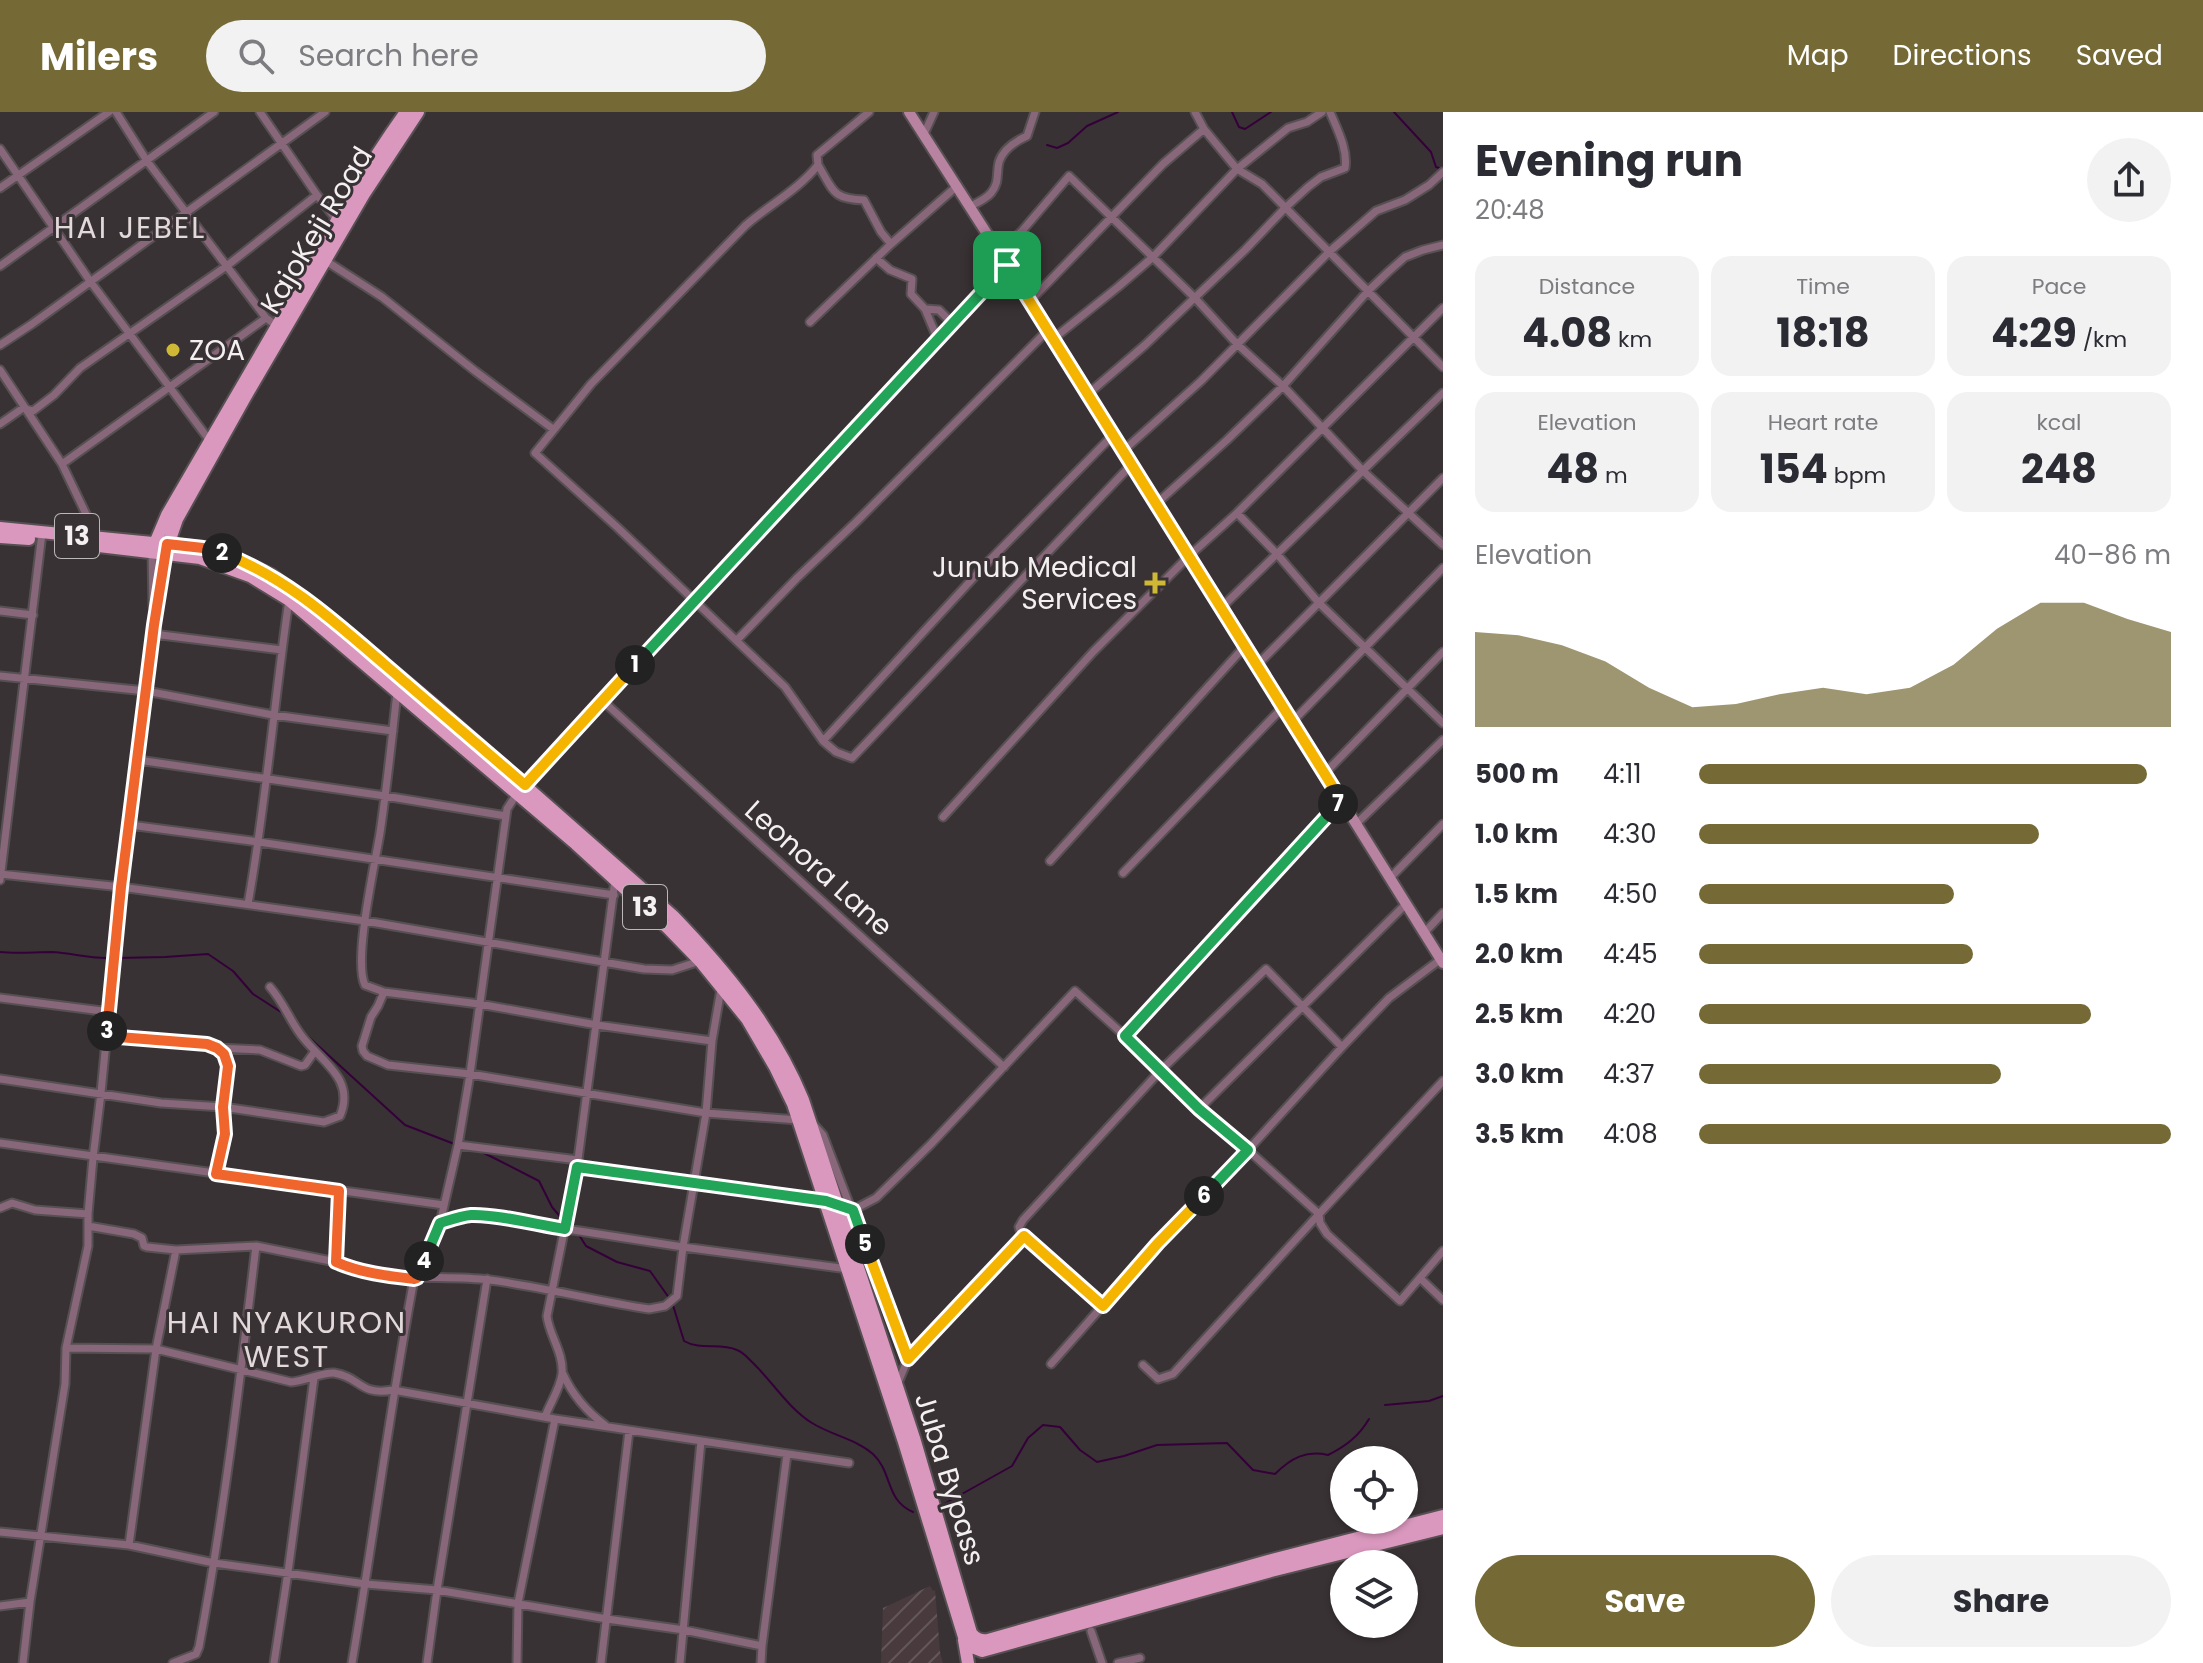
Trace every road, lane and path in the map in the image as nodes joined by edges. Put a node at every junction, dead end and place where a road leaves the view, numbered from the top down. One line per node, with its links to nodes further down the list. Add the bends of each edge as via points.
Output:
1 (109, 112): 23 (street)
2 (116, 112): 19 (street)
3 (214, 112): 19 (street)
4 (260, 112): 17 (street)
5 (325, 112): 17 (street)
6 (406, 112): 31 (main road, KajoKeji Road)
7 (418, 112): 39 (main road, KajoKeji Road)
8 (869, 112): 20 (street, via 817,155)
9 (909, 112): 16 (main road)
10 (934, 112): 16 (street)
11 (1035, 112): 27 (street, via 1027,136 999,161 996,186)
12 (1195, 112): 15 (street)
13 (1322, 112): 21 (street, via 1288,128)
14 (1330, 112): 28 (street, via 1345,168 1321,177)
15 (1204, 129): 21 (street); 30 (street)
16 (924, 134): 24 (main road)
17 (281, 144): 26 (street); 29 (street)
18 (0, 149): 23 (street)
19 (147, 161): 29 (street); 32 (street)
20 (818, 165): 33 (street, via 836,194 864,200); 67 (street, via 745,226)
21 (1237, 169): 28 (street, via 1262,184); 37 (street)
22 (1443, 172): 36 (street, via 1405,200 1376,211)
23 (18, 176): 25 (street); 32 (street)
24 (956, 187): 27 (main road); 33 (street)
25 (0, 188)
26 (317, 195): 31 (street); 40 (street)
27 (969, 207): 35 (main road)
28 (1285, 208): 36 (street); 45 (street)
29 (186, 213): 40 (street); 43 (street)
30 (1110, 216): 35 (street, via 1069,176); 37 (street); 46 (street)
31 (336, 219): 49 (main road, KajoKeji Road)
32 (54, 228): 42 (street); 43 (street)
33 (891, 244): 38 (street)
34 (1443, 245): 44 (street, via 1405,257)
35 (999, 252): 41 (main road)
36 (1329, 252): 44 (street); 56 (street)
37 (1153, 257): 45 (street); 53 (street)
38 (876, 258): 48 (street, via 912,279 911,294); 50 (street)
39 (326, 261): 67 (street, via 382,297); 83 (main road, KajoKeji Road)
40 (228, 265): 49 (street); 52 (street)
41 (1007, 265): 46 (main road); 51 (street)
42 (0, 266)
43 (90, 281): 52 (street); 57 (street)
44 (1368, 291): 54 (street); 61 (street)
45 (1195, 298): 56 (street); 63 (street)
46 (1030, 301): 53 (main road)
47 (1443, 308): 54 (street)
48 (925, 309): 51 (street, via 939,310); 55 (street)
49 (272, 322): 60 (street); 69 (main road, KajoKeji Road)
50 (810, 322)
51 (953, 324): 55 (street)
52 (130, 333): 60 (street); 64 (street, via 80,368 33,411)
53 (1051, 334): 63 (main road); 94 (street)
54 (1414, 338): 58 (street); 66 (street)
55 (938, 340): 88 (street)
56 (1237, 344): 61 (street); 70 (street)
57 (0, 345)
58 (1443, 367)
59 (0, 370): 64 (street)
60 (169, 386): 69 (street); 71 (street)
61 (1283, 386): 66 (street); 75 (street)
62 (1443, 393): 73 (street)
63 (1088, 394): 68 (main road)
64 (23, 408): 65 (street); 71 (street)
65 (0, 424)
66 (1322, 428): 73 (street); 77 (street)
67 (553, 429): 88 (street, via 535,453)
68 (1113, 435): 70 (main road); 112 (street)
69 (210, 441): 83 (main road, KajoKeji Road, via 167,515)
70 (1123, 451): 72 (main road)
71 (62, 464): 81 (street)
72 (1132, 464): 75 (main road); 112 (street, via 852,758)
73 (1362, 470): 76 (street); 84 (street)
74 (1443, 478): 76 (street)
75 (1157, 503): 85 (main road)
76 (1409, 512): 82 (street); 89 (street)
77 (1237, 513): 84 (street); 85 (street)
78 (0, 528): 80 (main road, Juba Bypass / 13)
79 (0, 537): 80 (main road, Juba Bypass / 13)
80 (42, 537): 81 (main road, Juba Bypass / 13); 83 (main road, Juba Bypass / 13); 92 (street)
81 (97, 538): 83 (main road, Juba Bypass / 13)
82 (1443, 545)
83 (160, 547): 87 (main road, Juba Bypass / 13, via 231,568); 93 (street); 93 (street); 116 (main road, Juba Bypass, via 218,552 283,582 342,628)
84 (1277, 554): 89 (street); 90 (street)
85 (1189, 556): 90 (main road); 121 (street, via 1093,652)
86 (1443, 568): 96 (street)
87 (289, 600): 97 (street); 103 (main road, Juba Bypass / 13)
88 (695, 600): 94 (street); 105 (street)
89 (1319, 603): 96 (street); 99 (street)
90 (1221, 608): 95 (main road)
91 (0, 611): 92 (street)
92 (33, 615): 101 (street)
93 (153, 629): 97 (street); 104 (street)
94 (737, 640): 112 (street, via 785,687)
95 (1245, 646): 99 (main road); 127 (street)
96 (1365, 647): 102 (street); 108 (street)
97 (282, 650): 107 (street)
98 (1443, 652): 102 (street)
99 (1257, 665): 106 (main road)
100 (0, 676): 101 (street)
101 (26, 679): 104 (street); 119 (street)
102 (1407, 688): 109 (street); 114 (street)
103 (397, 690): 110 (street); 116 (main road, Juba Bypass / 13)
104 (146, 691): 107 (street); 113 (street)
105 (603, 701): 116 (street); 158 (street, Leonora Lane)
106 (1283, 707): 108 (main road); 128 (street)
107 (273, 715): 110 (street); 115 (street)
108 (1293, 721): 114 (main road)
109 (1443, 723)
110 (393, 731): 117 (street)
111 (1443, 740): 122 (street)
112 (823, 741)
113 (138, 760): 115 (street); 124 (street)
114 (1325, 773): 118 (main road)
115 (267, 779): 117 (street); 125 (street)
116 (520, 790): 120 (street); 132 (main road, Juba Bypass / 13); 168 (main road, Juba Bypass, via 673,916 730,978 785,1061)
117 (385, 796): 120 (street); 126 (street)
118 (1341, 800): 122 (main road); 153 (street)
119 (4, 808): 129 (street)
120 (506, 816): 130 (street)
121 (943, 817)
122 (1356, 824): 131 (main road)
123 (1443, 824): 131 (street)
124 (130, 825): 125 (street); 133 (street)
125 (259, 842): 126 (street); 135 (street)
126 (376, 860): 130 (street); 138 (street)
127 (1050, 861)
128 (1123, 873)
129 (0, 876): 133 (street)
130 (496, 878): 134 (street); 140 (street)
131 (1390, 878): 136 (main road)
132 (615, 880): 134 (street); 141 (main road, Juba Bypass / 13)
133 (121, 887): 135 (street); 150 (street)
134 (614, 895): 143 (street)
135 (248, 904): 138 (street)
136 (1406, 904): 139 (main road); 149 (street)
137 (1443, 913): 139 (street)
138 (365, 921): 140 (street); 146 (street, via 362,981)
139 (1424, 933): 142 (main road)
140 (487, 941): 143 (street); 148 (street)
141 (700, 961): 143 (street, via 672,970); 145 (main road, Juba Bypass / 13)
142 (1442, 961): 155 (street, via 1389,998)
143 (606, 962): 151 (street)
144 (270, 987): 157 (street)
145 (721, 987): 154 (street); 168 (main road, Juba Bypass / 13, via 747,1019)
146 (384, 992): 148 (street); 160 (street, via 367,1026 362,1046 367,1056 401,1068)
147 (0, 998): 150 (street)
148 (479, 1004): 151 (street); 160 (street)
149 (1301, 1007): 155 (street); 159 (street, via 1266,969); 166 (street)
150 (110, 1012): 152 (street)
151 (597, 1025): 154 (street); 164 (street)
152 (106, 1036): 156 (street); 163 (street)
153 (1125, 1036): 158 (street, via 1075,991); 159 (street)
154 (712, 1041): 167 (street)
155 (1342, 1047): 171 (street)
156 (217, 1048): 157 (street, via 260,1050 301,1066); 165 (street, via 228,1066)
157 (315, 1051): 165 (street, via 342,1085 340,1116 324,1122)
158 (1004, 1067): 180 (street, via 876,1198)
159 (1160, 1071): 166 (street); 186 (street, via 1023,1220 1019,1227)
160 (470, 1074): 164 (street); 170 (street)
161 (0, 1079): 163 (street)
162 (1443, 1081): 182 (street)
163 (101, 1093): 165 (street); 172 (street)
164 (588, 1094): 167 (street); 173 (street)
165 (223, 1107): 174 (street, via 225,1134)
166 (1199, 1109): 171 (street)
167 (706, 1113): 168 (street); 175 (street)
168 (805, 1121): 177 (main road, Juba Bypass); 180 (street, via 823,1135)
169 (0, 1143): 172 (street)
170 (458, 1145): 173 (street); 178 (street)
171 (1248, 1150): 182 (street); 198 (street)
172 (93, 1158): 174 (street); 181 (street)
173 (578, 1163): 175 (street); 185 (street)
174 (216, 1174): 176 (street)
175 (694, 1182): 177 (street); 188 (street)
176 (339, 1191): 178 (street); 191 (street)
177 (832, 1203): 180 (street); 192 (main road, Juba Bypass); 207 (main road, Juba Bypass)
178 (444, 1205): 183 (street)
179 (0, 1208): 181 (street, via 12,1203)
180 (853, 1210): 201 (street)
181 (88, 1214): 184 (street)
182 (1319, 1214): 194 (street, via 1327,1234 1400,1301); 203 (street, via 1173,1374 1158,1379)
183 (440, 1223): 185 (street, via 471,1215); 193 (street)
184 (88, 1226): 189 (street, via 134,1234 147,1247); 199 (street)
185 (565, 1229): 188 (street); 196 (street)
186 (1024, 1236): 198 (street); 201 (street)
187 (256, 1246): 189 (street); 191 (street); 204 (street)
188 (683, 1247): 192 (street); 196 (street, via 677,1296 665,1306 638,1308)
189 (176, 1250): 200 (street)
190 (1443, 1251): 194 (street)
191 (336, 1262): 193 (street, via 380,1275)
192 (848, 1269): 232 (main road, Juba Bypass)
193 (415, 1278): 195 (street); 208 (street)
194 (1420, 1278): 197 (street)
195 (487, 1279): 196 (street); 209 (street)
196 (553, 1290): 205 (street, via 548,1323)
197 (1443, 1300)
198 (1103, 1306): 202 (street)
199 (66, 1348): 200 (street); 220 (street)
200 (156, 1349): 204 (street); 221 (street)
201 (908, 1359): 207 (street)
202 (1051, 1364)
203 (1143, 1365)
204 (241, 1370): 206 (street, via 291,1382); 222 (street)
205 (562, 1372): 210 (street); 212 (street, via 588,1412)
206 (314, 1378): 208 (street, via 339,1374 367,1390); 223 (street)
207 (897, 1387): 232 (main road, Juba Bypass)
208 (393, 1390): 209 (street); 224 (street)
209 (468, 1403): 210 (street); 225 (street)
210 (545, 1417): 211 (street)
211 (555, 1419): 212 (street); 227 (street)
212 (607, 1427): 213 (street)
213 (629, 1431): 214 (street); 229 (street)
214 (701, 1441): 215 (street); 230 (street)
215 (787, 1454): 216 (street); 233 (street)
216 (849, 1463)
217 (1443, 1516): 232 (main road, via 988,1640)
218 (1443, 1528): 235 (main road, via 982,1651)
219 (0, 1532): 220 (street)
220 (41, 1537): 221 (street); 226 (street)
221 (129, 1545): 222 (street)
222 (214, 1563): 223 (street); 237 (street, via 198,1651)
223 (288, 1572): 224 (street); 238 (street)
224 (366, 1584): 225 (street); 239 (street)
225 (437, 1590): 227 (street); 240 (street)
226 (30, 1602): 228 (street); 236 (street)
227 (518, 1603): 229 (street); 241 (street)
228 (0, 1606)
229 (607, 1619): 230 (street); 242 (street)
230 (684, 1630): 233 (street); 243 (street)
231 (1091, 1631): 246 (street)
232 (968, 1635): 235 (main road); 245 (main road)
233 (762, 1646): 244 (street)
234 (1140, 1658): 247 (street)
235 (977, 1659)
236 (23, 1663)
237 (173, 1663)
238 (274, 1663)
239 (352, 1663)
240 (427, 1663)
241 (517, 1663)
242 (601, 1663)
243 (680, 1663)
244 (761, 1663)
245 (968, 1663)
246 (1102, 1663)
247 (1118, 1663)

